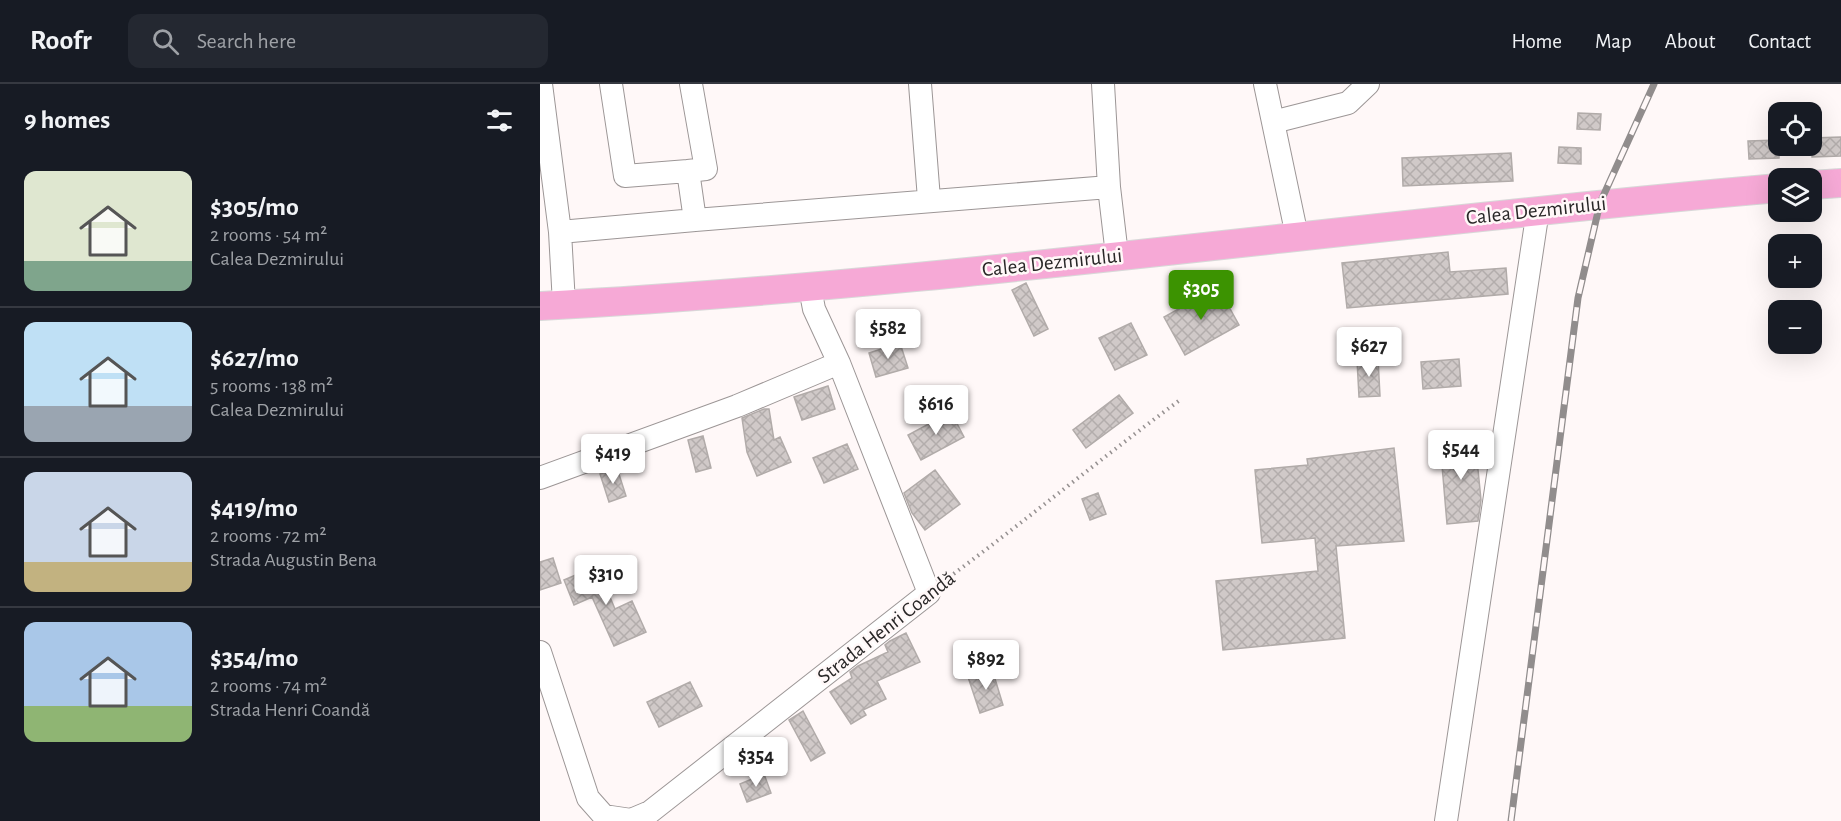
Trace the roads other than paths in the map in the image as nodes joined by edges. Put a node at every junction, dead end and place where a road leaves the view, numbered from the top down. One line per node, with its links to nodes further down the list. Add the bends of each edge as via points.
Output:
1 (541, 84): 17 (street)
2 (611, 84): 9 (street, via 625,176)
3 (691, 84): 9 (street, via 706,169)
4 (920, 84): 14 (street)
5 (1103, 84): 12 (street)
6 (1265, 84): 8 (street)
7 (1368, 84): 8 (street, via 1348,103)
8 (1273, 122): 18 (street)
9 (688, 171): 16 (street)
10 (1841, 183): 11 (main road)
11 (1822, 184)
12 (1109, 187): 14 (street); 19 (street)
13 (1768, 189): 15 (main road, Calea Dezmirului)
14 (929, 199): 16 (street)
15 (1539, 210): 18 (main road, Calea Dezmirului); 26 (street)
16 (695, 220): 17 (street)
17 (560, 232): 21 (street)
18 (1297, 236): 19 (main road, Calea Dezmirului)
19 (1117, 255): 20 (main road, Calea Dezmirului)
20 (810, 288): 21 (main road, Calea Dezmirului); 22 (street, via 814,309)
21 (552, 305)
22 (839, 363): 23 (street, via 737,406); 25 (street, Strada Henri Coandă, via 930,592 650,812 631,820)
23 (540, 478)
24 (540, 652): 25 (street, Strada Henri Coandă, via 588,798 604,816)
25 (616, 820)
26 (1446, 821)

